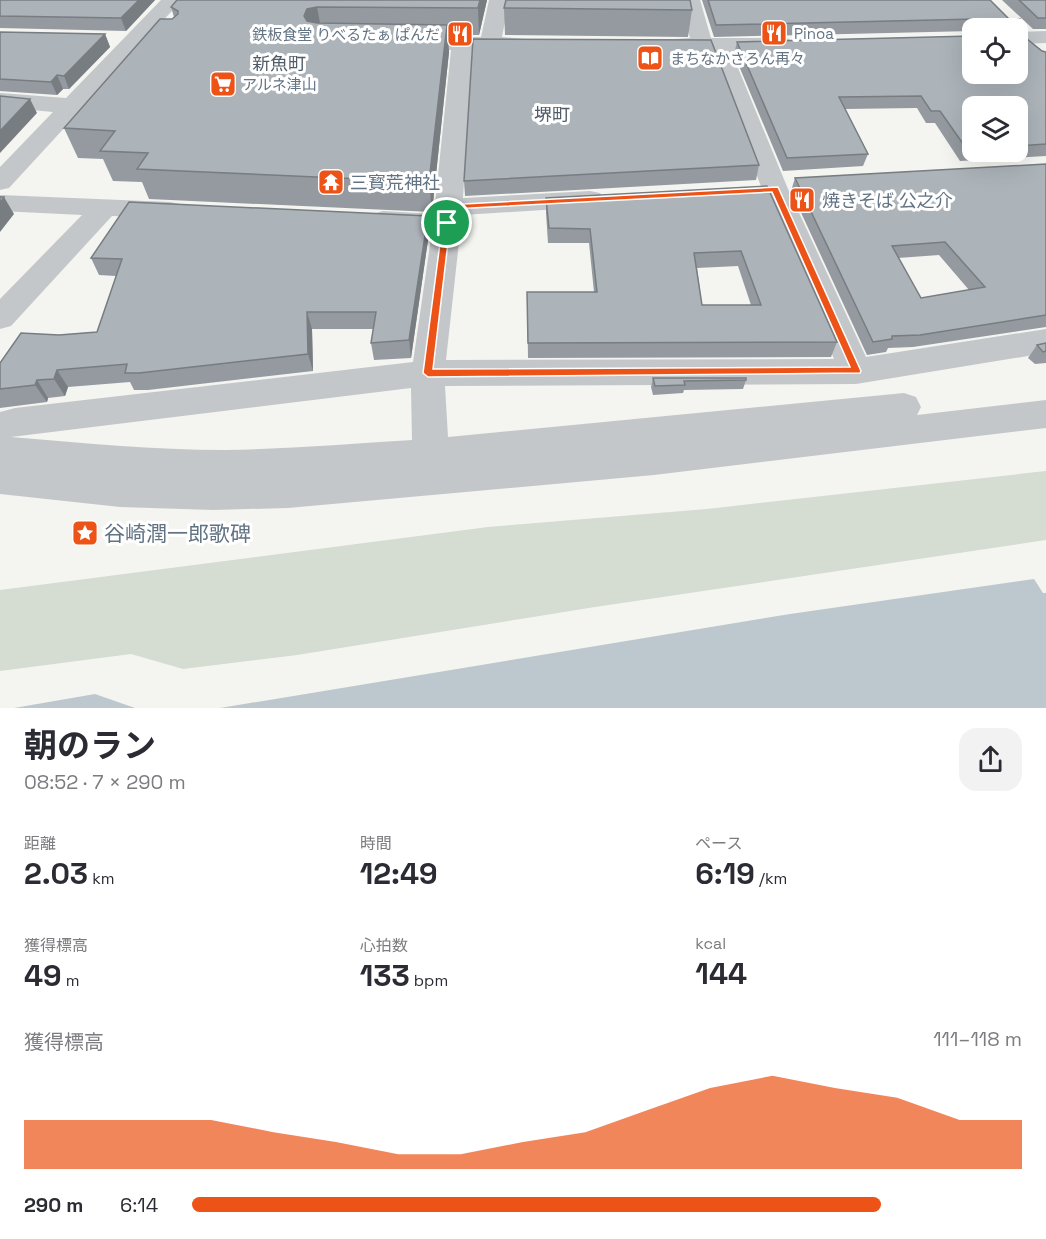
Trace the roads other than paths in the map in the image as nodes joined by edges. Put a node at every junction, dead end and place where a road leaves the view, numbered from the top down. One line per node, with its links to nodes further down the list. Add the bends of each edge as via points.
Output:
1 (172, 0): 6 (street)
2 (499, 0): 11 (street)
3 (690, 0): 14 (street)
4 (1046, 37): 5 (street)
5 (1028, 38)
6 (124, 39): 7 (street); 16 (street)
7 (165, 40)
8 (380, 42): 9 (street)
9 (462, 43): 11 (street); 22 (street)
10 (801, 43): 14 (street)
11 (490, 44): 12 (street)
12 (537, 44)
13 (644, 45): 14 (street)
14 (710, 46): 26 (street)
15 (0, 100): 16 (street)
16 (72, 106): 17 (street)
17 (0, 182)
18 (612, 198): 22 (street)
19 (0, 203): 20 (street)
20 (105, 207): 21 (street); 24 (street)
21 (190, 211)
22 (448, 215): 23 (street); 27 (street)
23 (353, 218)
24 (0, 318)
25 (1046, 341): 26 (street)
26 (856, 371): 27 (street)
27 (428, 373): 30 (street); 32 (street)
28 (1046, 392): 32 (street)
29 (1046, 414): 33 (street, via 642,461 288,492 120,491)
30 (0, 426)
31 (0, 451): 32 (street, via 223,465 299,464)
32 (430, 454)
33 (0, 478)

